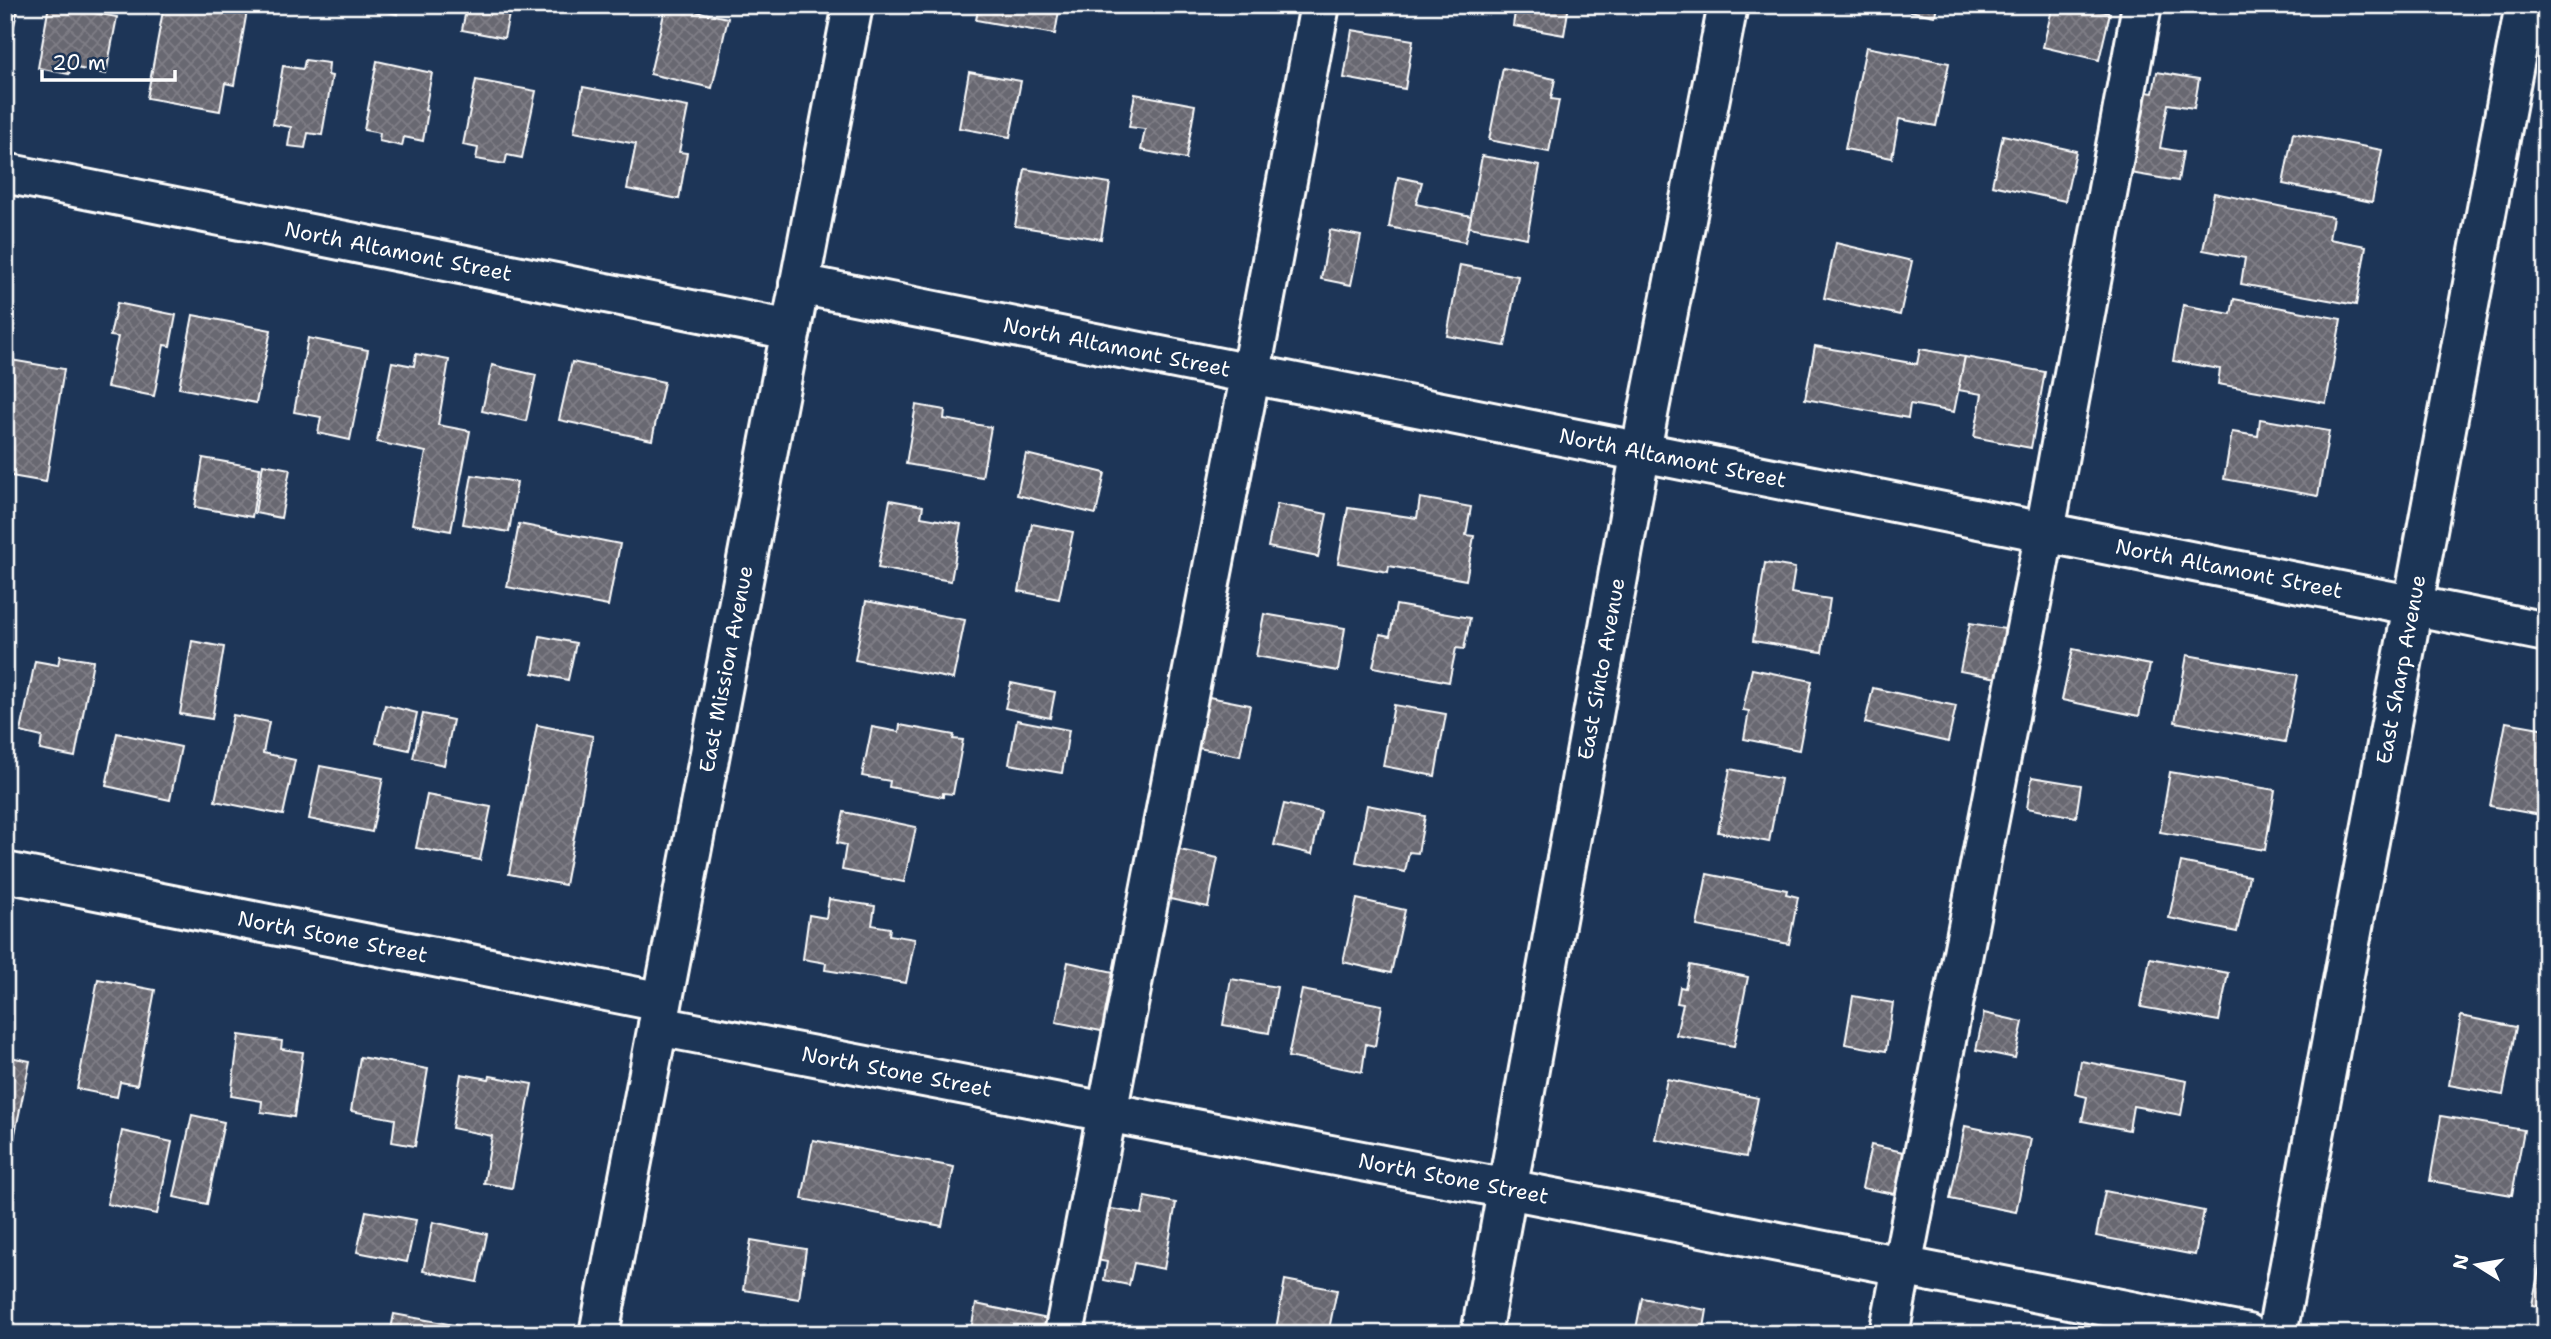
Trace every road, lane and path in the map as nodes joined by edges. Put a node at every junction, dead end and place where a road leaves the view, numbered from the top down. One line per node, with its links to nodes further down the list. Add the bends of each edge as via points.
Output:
1 (853, 5): 7 (street, East Mission Avenue)
2 (1320, 5): 9 (street)
3 (1728, 5): 10 (street, East Sinto Avenue)
4 (2142, 5): 11 (street)
5 (2525, 5): 12 (street, East Sharp Avenue)
6 (5, 173): 8 (street, North Altamont Street)
7 (799, 284): 8 (street, East Mission Avenue); 9 (street, North Altamont Street)
8 (790, 330): 15 (street, East Mission Avenue)
9 (1251, 372): 10 (street, North Altamont Street); 16 (street)
10 (1641, 450): 11 (street, North Altamont Street); 17 (street, East Sinto Avenue)
11 (2045, 531): 12 (street, North Altamont Street); 18 (street)
12 (2412, 606): 13 (street, North Altamont Street); 24 (street, East Sharp Avenue)
13 (2546, 632)
14 (5, 872): 15 (street, North Stone Street)
15 (660, 1014): 16 (street, North Stone Street); 19 (street, East Mission Avenue)
16 (1107, 1113): 17 (street, North Stone Street); 20 (street)
17 (1508, 1189): 18 (street, North Stone Street); 21 (street, East Sinto Avenue)
18 (1902, 1266): 22 (street); 23 (street, North Stone Street)
19 (599, 1334)
20 (1064, 1334)
21 (1481, 1334)
22 (1889, 1334)
23 (2248, 1334)
24 (2277, 1334)

